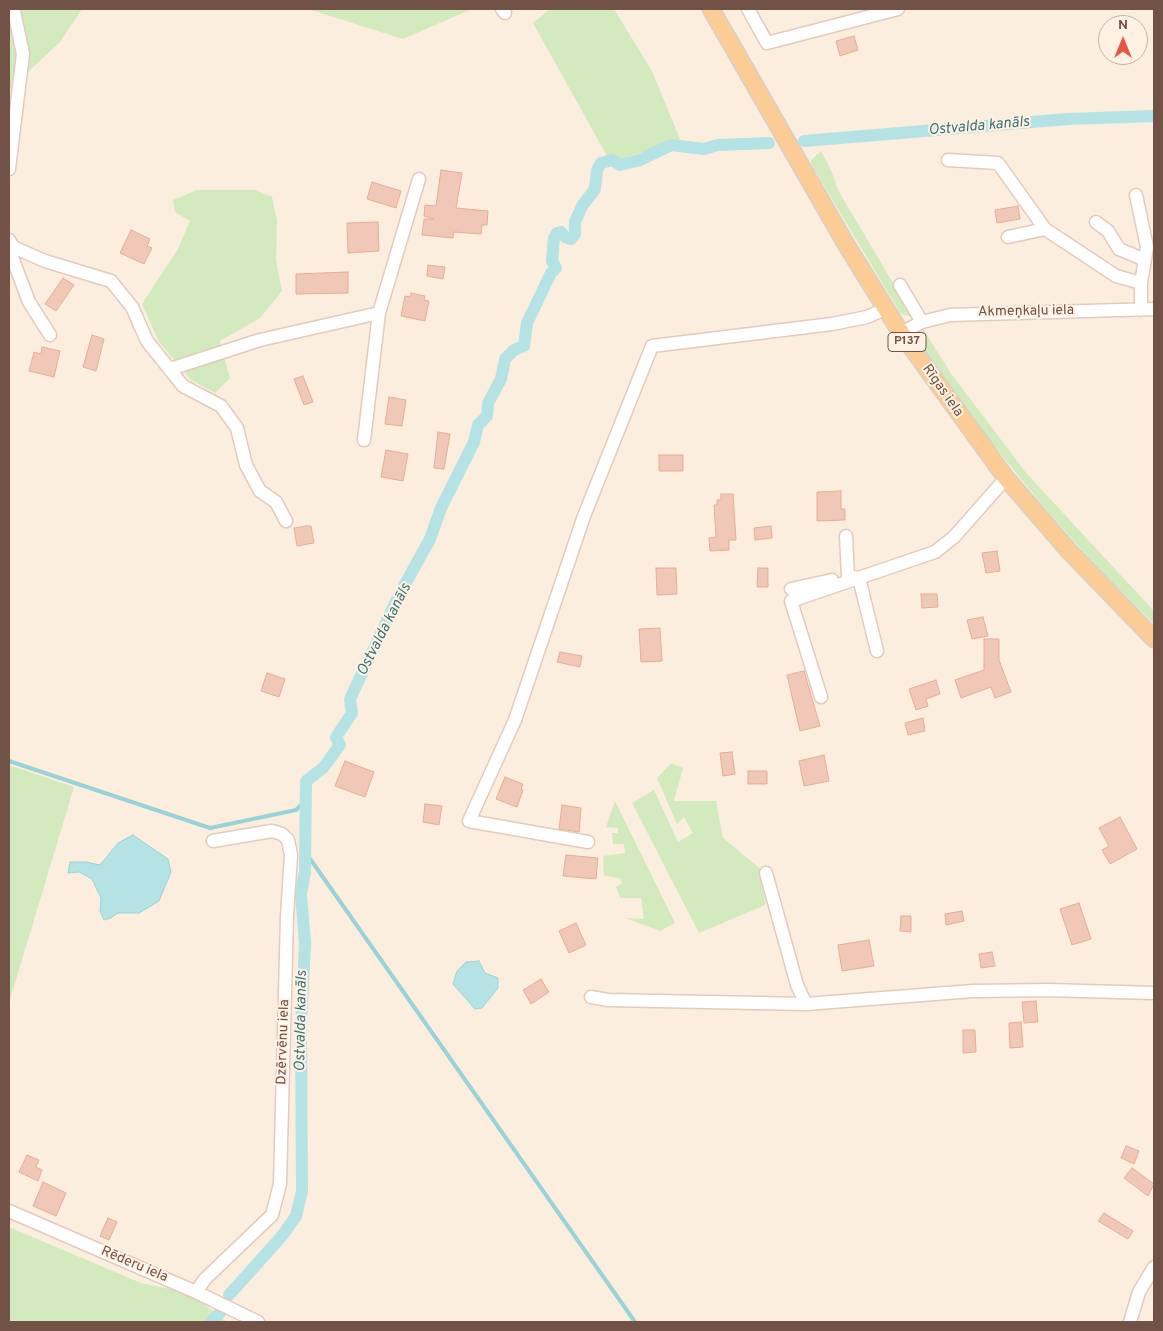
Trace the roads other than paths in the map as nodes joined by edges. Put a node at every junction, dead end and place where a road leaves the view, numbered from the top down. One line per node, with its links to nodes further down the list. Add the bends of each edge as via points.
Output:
1 (711, 9): 17 (main road, Rīgas iela / P137)
2 (748, 9): 3 (street, via 767,43)
3 (898, 9)
4 (13, 12): 6 (street, via 23,54)
5 (948, 160): 10 (street, via 998,163)
6 (9, 169)
7 (420, 179): 20 (street)
8 (1136, 195): 14 (street)
9 (1096, 222): 14 (street, via 1108,231 1119,249)
10 (1045, 230): 11 (street); 15 (street, via 1116,276)
11 (1008, 237)
12 (9, 240): 24 (street, via 14,247 45,261 111,281 132,307 147,341)
13 (9, 248): 23 (street, via 29,302)
14 (1149, 250): 15 (street)
15 (1141, 283): 19 (street)
16 (900, 285): 21 (street)
17 (885, 308): 22 (main road, Rīgas iela / P137); 35 (street, via 867,317 832,324 652,346 584,516 515,720 469,822)
18 (1154, 309): 19 (street, Akmeņkaļu iela)
19 (1141, 310): 21 (street, Akmeņkaļu iela, via 950,315)
20 (379, 314): 24 (street, via 260,340); 25 (street)
21 (922, 322): 22 (street, Akmeņkaļu iela)
22 (901, 333): 26 (main road, Rīgas iela / P137)
23 (50, 335)
24 (170, 370): 27 (street, via 183,386 221,406 237,428 246,465 260,491 276,502)
25 (364, 440)
26 (1006, 478): 29 (street, via 954,537 935,552); 31 (main road, Rīgas iela / P137, via 1069,551)
27 (286, 521)
28 (846, 536): 29 (street)
29 (853, 578): 30 (street); 32 (street); 33 (street, via 791,601)
30 (791, 589)
31 (1154, 639)
32 (877, 652)
33 (821, 697)
34 (213, 841): 42 (street, Dzērvēnu iela, via 272,832 282,834 288,840 291,855 280,1184 272,1216 205,1279)
35 (588, 842)
36 (766, 873): 39 (street, via 797,984)
37 (1154, 993): 39 (street, via 973,991)
38 (591, 997): 39 (street)
39 (806, 1004)
40 (9, 1211): 42 (street, Rēderu iela)
41 (1154, 1267): 44 (street, via 1139,1292)
42 (196, 1292): 43 (street, Rēderu iela)
43 (258, 1322)
44 (1130, 1322)

